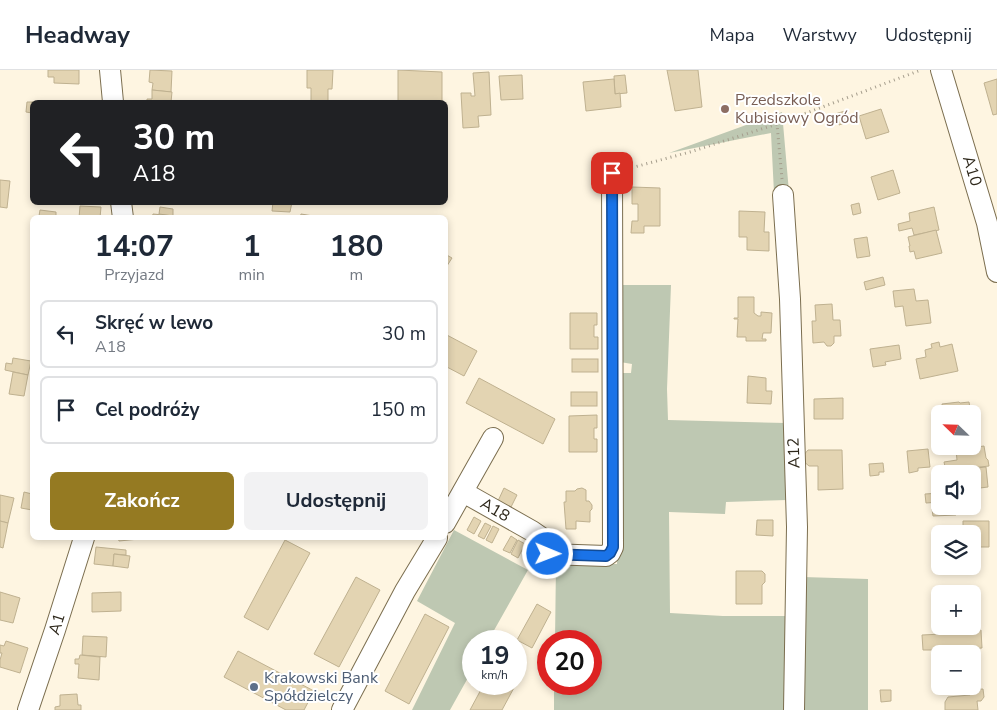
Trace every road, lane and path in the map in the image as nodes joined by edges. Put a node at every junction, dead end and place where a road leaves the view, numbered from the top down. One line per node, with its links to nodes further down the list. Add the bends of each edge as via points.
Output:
1 (110, 70): 4 (street)
2 (921, 70): 5 (path)
3 (942, 70): 8 (street, A10, via 987,223)
4 (113, 100)
5 (777, 124): 6 (path); 7 (path)
6 (612, 173): 10 (street, A18, via 613,547 606,556 548,554 545,540)
7 (783, 195): 16 (street, A12, via 790,300 797,527)
8 (997, 272)
9 (494, 438): 10 (street)
10 (463, 492): 11 (street)
11 (448, 518)
12 (83, 540): 14 (street, A1)
13 (435, 540): 15 (street)
14 (28, 710)
15 (342, 710)
16 (794, 710)

